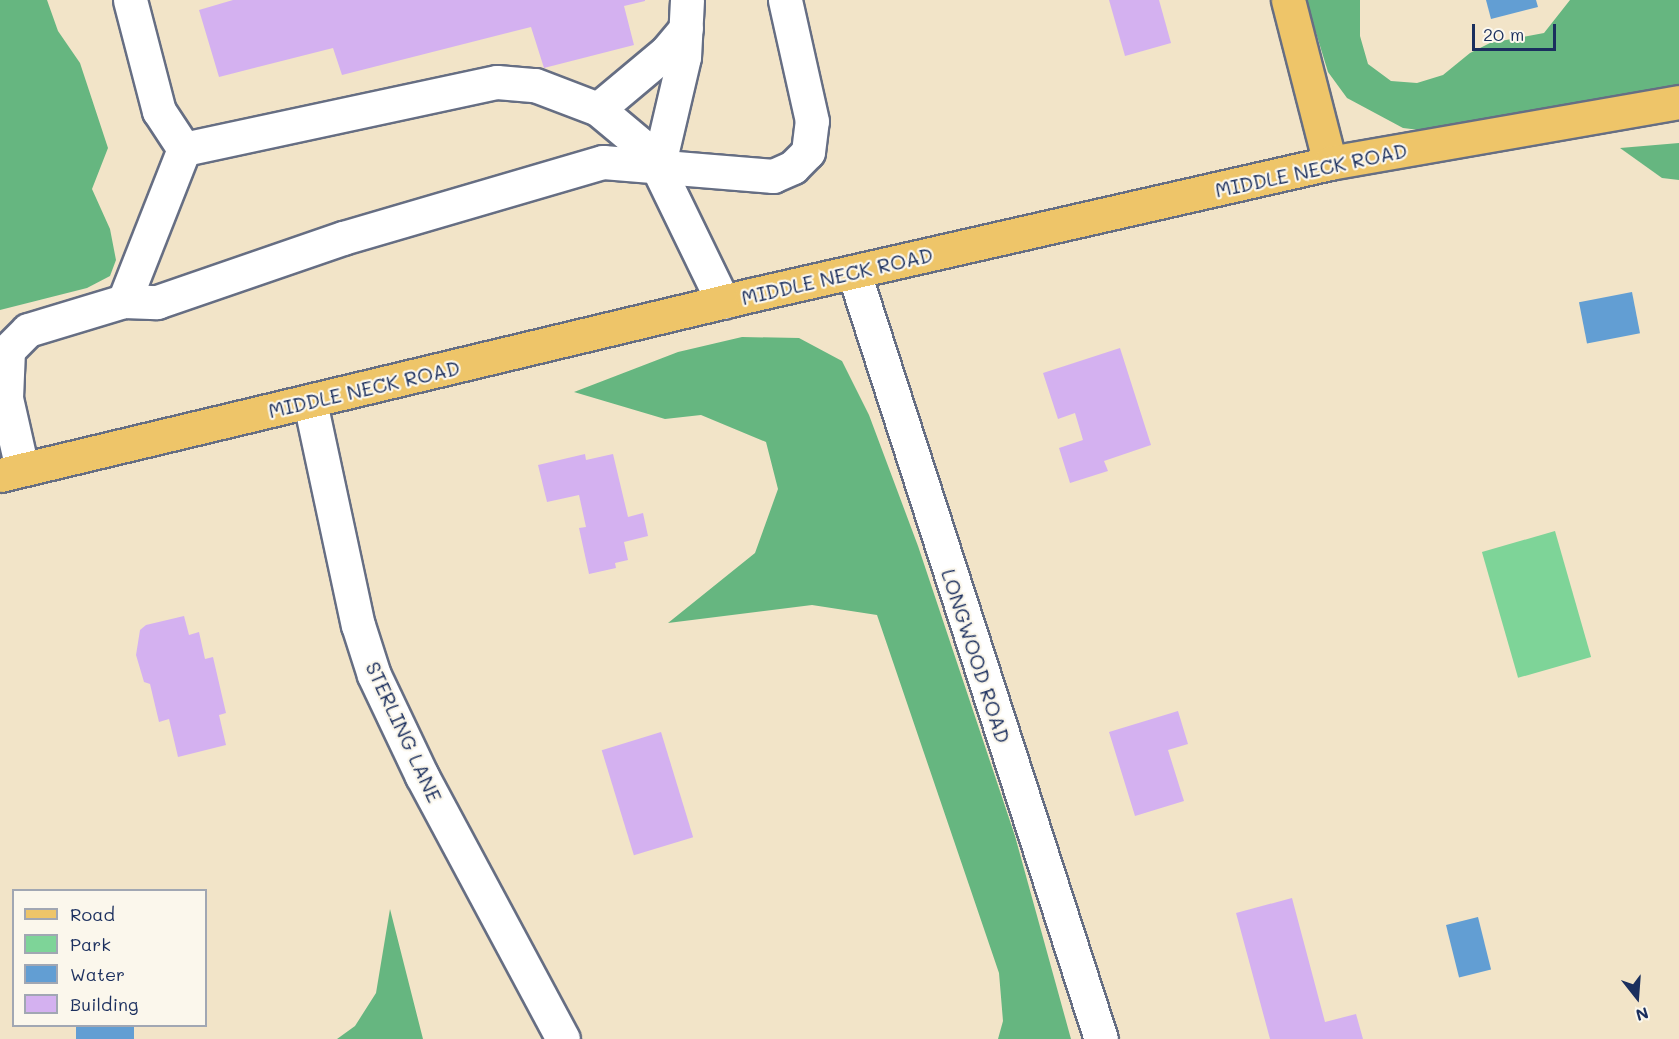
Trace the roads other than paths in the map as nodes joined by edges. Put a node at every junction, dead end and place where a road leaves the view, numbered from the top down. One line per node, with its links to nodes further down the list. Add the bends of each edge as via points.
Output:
1 (130, 0): 7 (street, via 159,111)
2 (785, 0): 9 (street, via 812,121 808,152 793,167 773,176)
3 (1288, 0): 8 (main road)
4 (687, 14): 6 (street, via 666,52); 9 (street, via 684,57)
5 (1679, 102): 8 (main road, MIDDLE NECK ROAD)
6 (598, 109): 7 (street, via 535,85 497,82); 9 (street, via 642,145)
7 (184, 149): 11 (street)
8 (1330, 163): 10 (main road, MIDDLE NECK ROAD)
9 (658, 168): 11 (street, via 603,162 343,238 157,302); 12 (street)
10 (854, 273): 12 (main road, MIDDLE NECK ROAD); 16 (street, LONGWOOD ROAD)
11 (124, 301): 14 (street, via 49,322 14,339 5,362)
12 (723, 302): 13 (main road, MIDDLE NECK ROAD)
13 (310, 402): 14 (main road, MIDDLE NECK ROAD); 15 (street, STERLING LANE, via 358,625 374,675 422,776)
14 (11, 472)
15 (563, 1039)
16 (1101, 1039)

